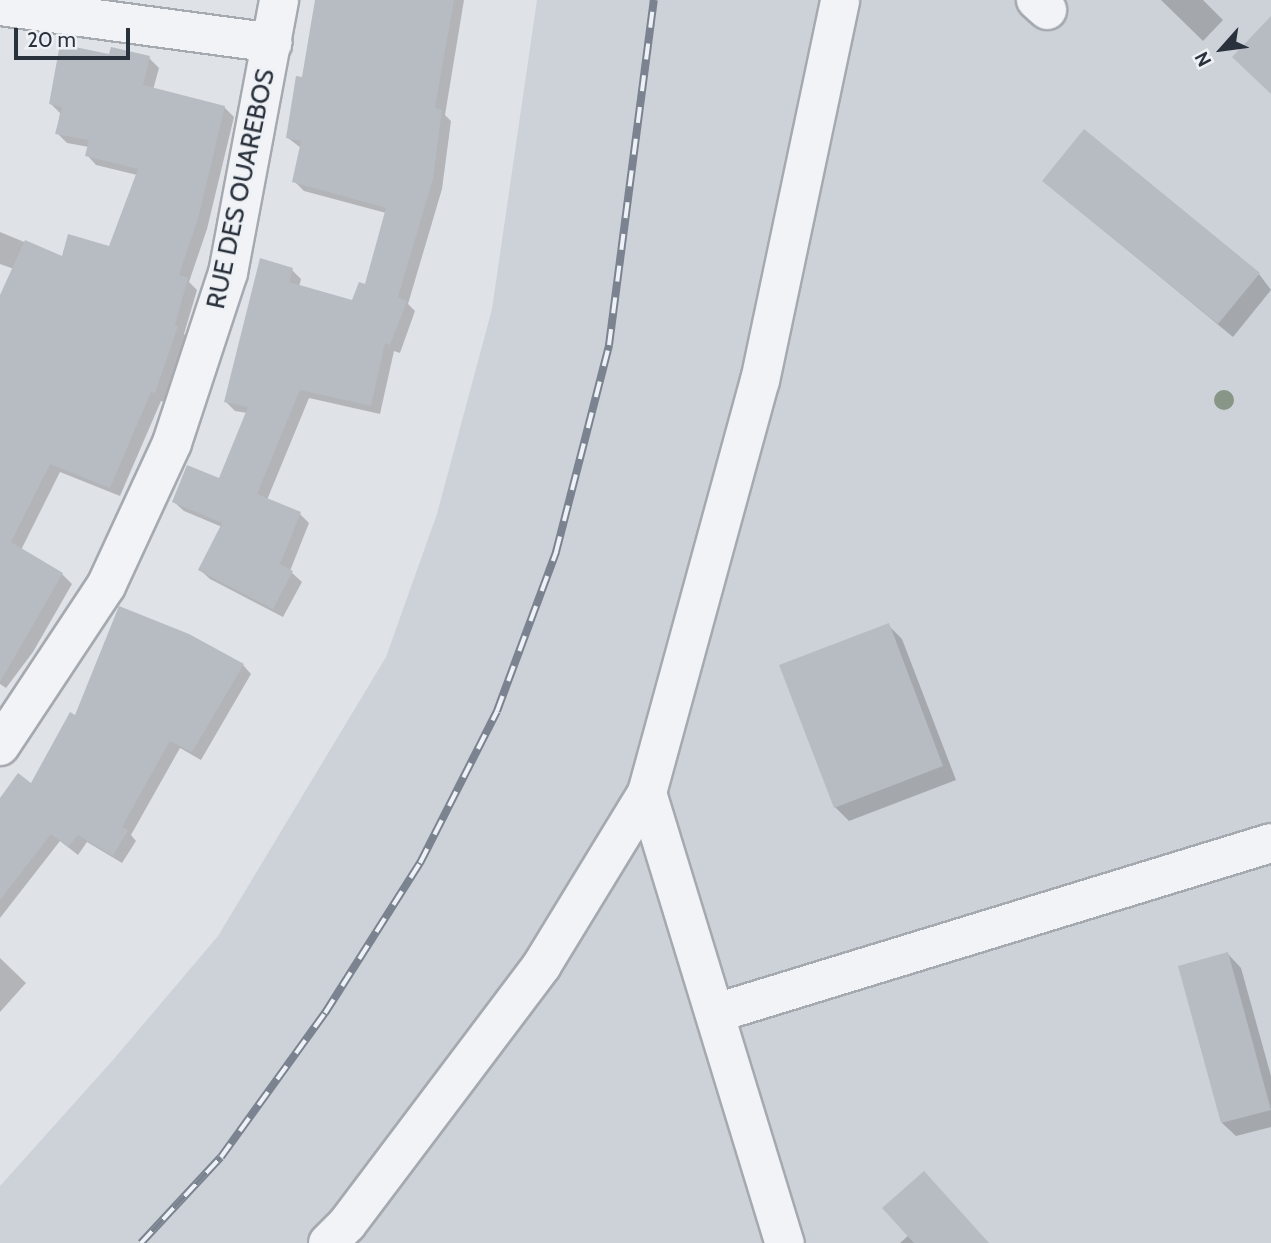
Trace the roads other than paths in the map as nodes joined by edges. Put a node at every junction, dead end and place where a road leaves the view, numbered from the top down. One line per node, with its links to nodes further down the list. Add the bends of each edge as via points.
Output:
1 (279, 0): 4 (street, RUE DES OUAREBOS)
2 (841, 0): 6 (street, via 760,381)
3 (0, 6): 4 (street)
4 (273, 43): 5 (street, RUE DES OUAREBOS, via 228,273 172,443 106,586)
5 (0, 746)
6 (647, 793): 8 (street); 9 (street, via 542,965)
7 (1271, 844): 8 (street)
8 (716, 1013): 10 (street)
9 (328, 1243)
10 (785, 1243)

